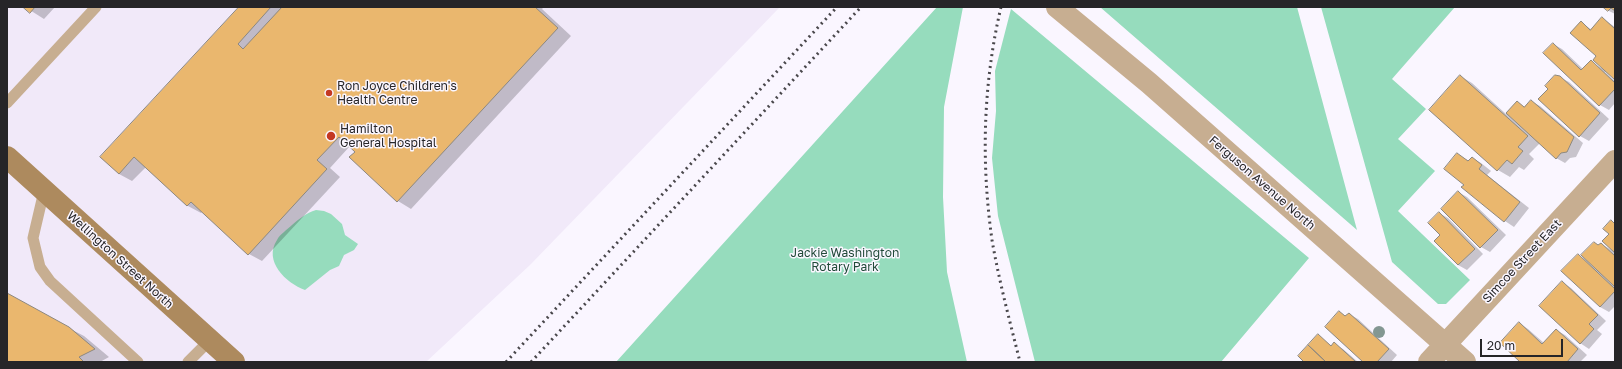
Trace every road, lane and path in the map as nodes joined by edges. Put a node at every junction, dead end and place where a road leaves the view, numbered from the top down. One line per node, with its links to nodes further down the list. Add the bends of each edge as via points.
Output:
1 (96, 7): 3 (lane)
2 (1057, 7): 8 (street, Ferguson Avenue North, via 1149,83)
3 (7, 103)
4 (7, 157): 6 (main road, Wellington Street North)
5 (1615, 161): 8 (street, Simcoe Street East)
6 (44, 191): 7 (main road, Wellington Street North); 9 (lane, via 33,238 40,267 50,281)
7 (210, 340): 10 (lane); 11 (main road, Wellington Street North)
8 (1445, 344): 12 (street, Simcoe Street East); 13 (street, Ferguson Avenue North)
9 (138, 362)
10 (188, 362)
11 (234, 362)
12 (1429, 362)
13 (1465, 362)

